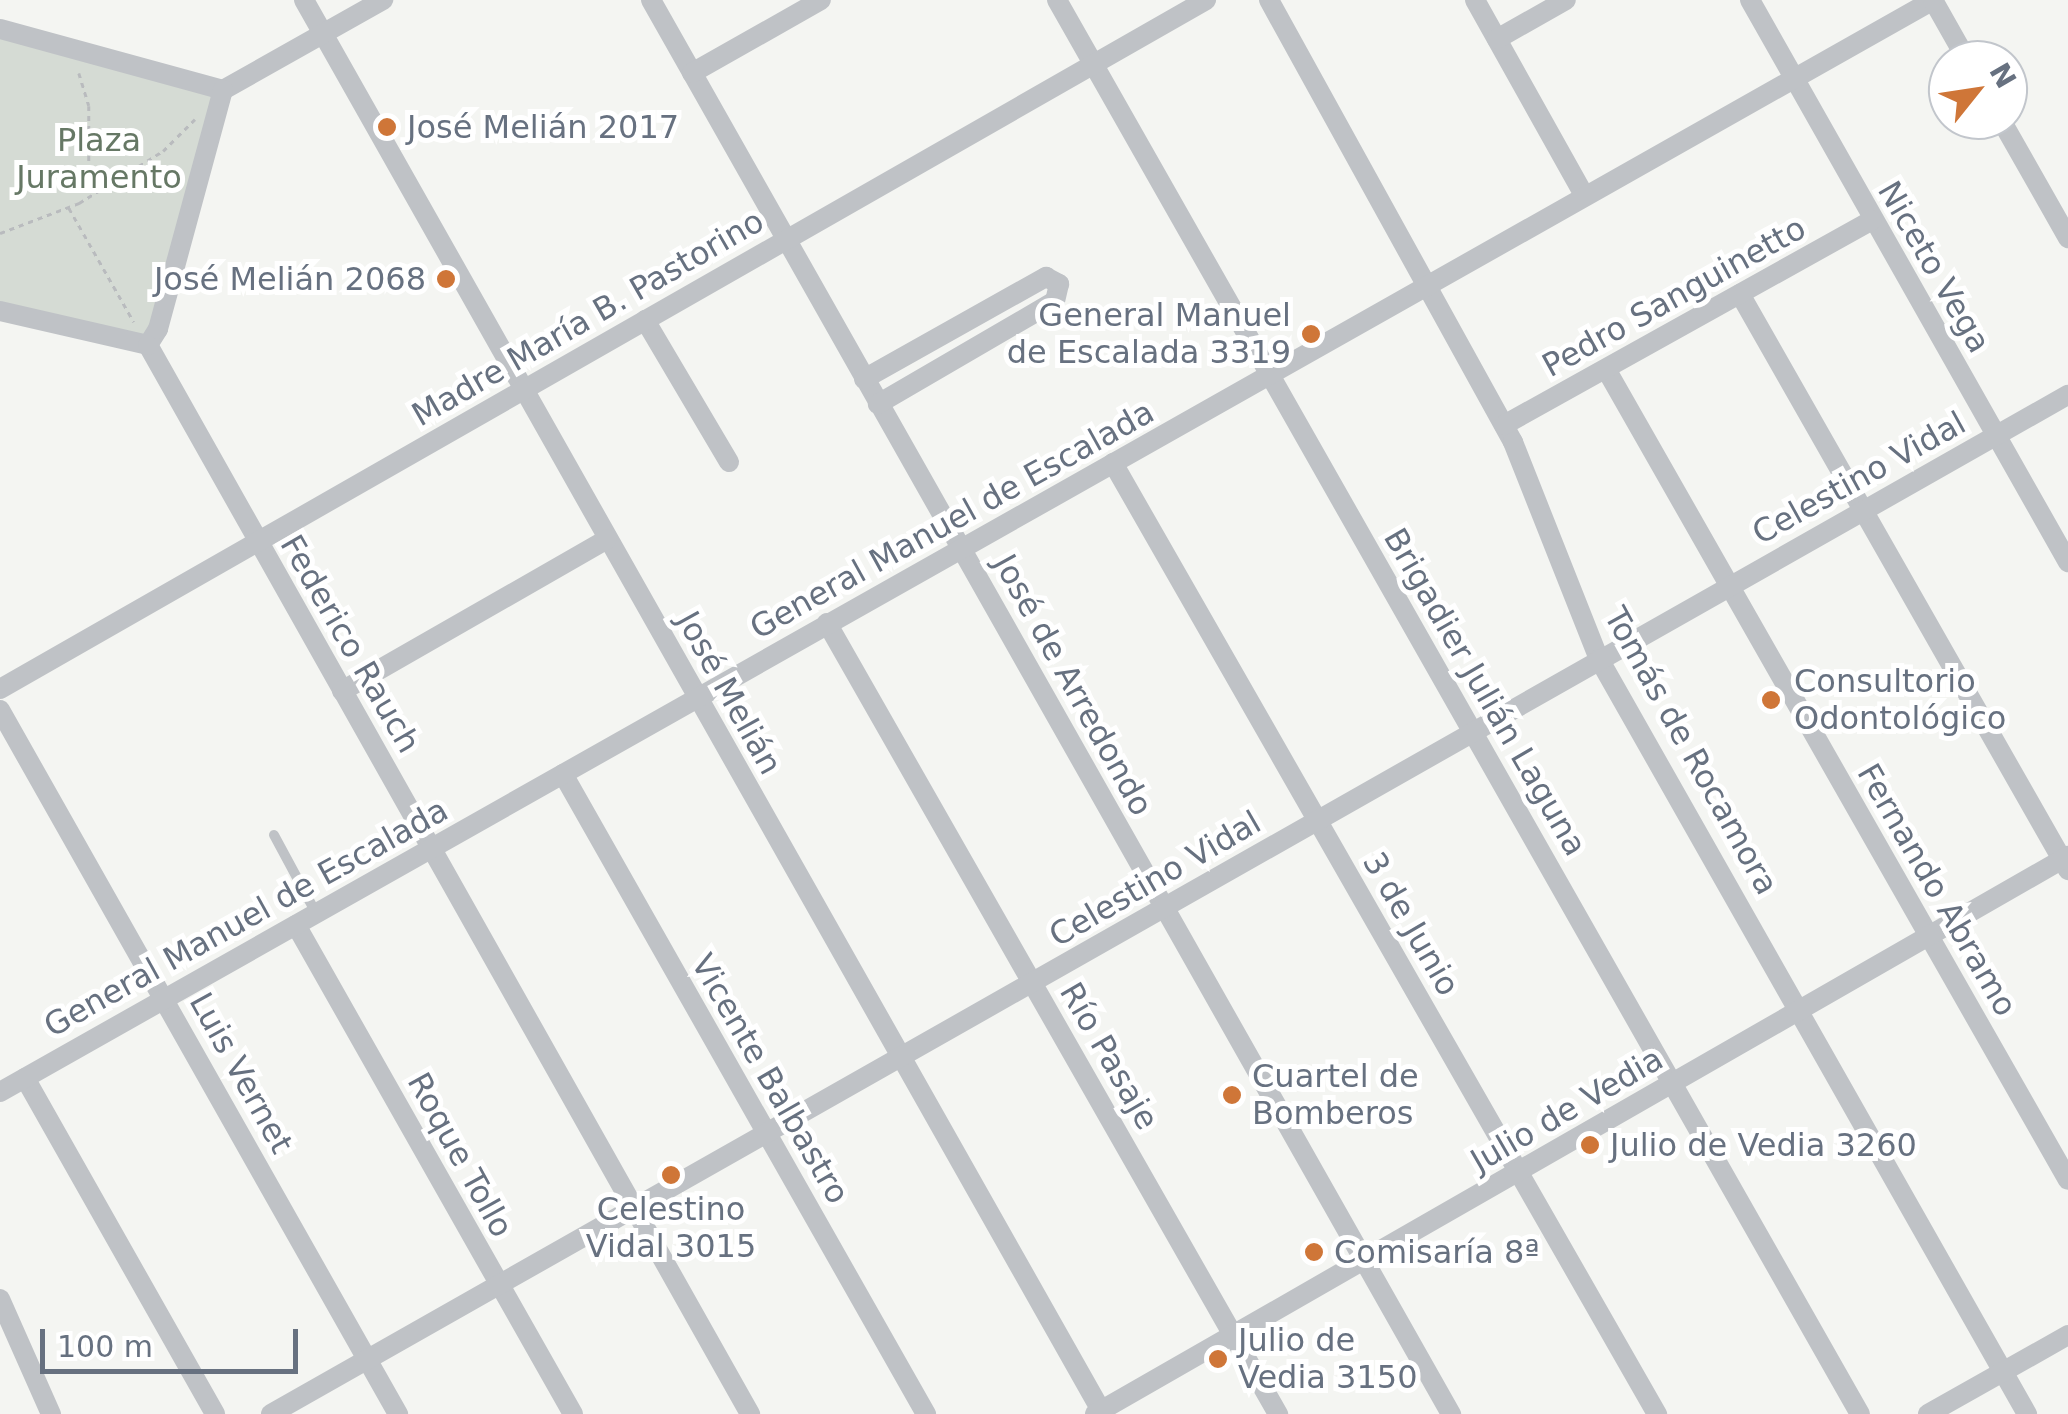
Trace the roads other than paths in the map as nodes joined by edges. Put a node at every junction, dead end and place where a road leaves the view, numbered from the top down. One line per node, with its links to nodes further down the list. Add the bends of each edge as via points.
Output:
1 (304, 0): 13 (street, José Melián)
2 (383, 0): 13 (street)
3 (651, 0): 17 (street, José de Arredondo)
4 (821, 0): 17 (street)
5 (1057, 0): 16 (street, Brigadier Julián Laguna)
6 (1206, 0): 16 (street, Madre María B. Pastorino)
7 (1269, 0): 25 (street, Tomás de Rocamora)
8 (1475, 0): 14 (street)
9 (1566, 0): 14 (street)
10 (1750, 0): 18 (street, Niceto Vega)
11 (1933, 0): 15 (street); 18 (street, General Manuel de Escalada)
12 (0, 28): 19 (street)
13 (323, 34): 19 (street); 33 (street, José Melián)
14 (1497, 39): 21 (street)
15 (1956, 40)
16 (1094, 63): 24 (street, Madre María B. Pastorino); 31 (street, Brigadier Julián Laguna)
17 (692, 73): 24 (street, José de Arredondo)
18 (1794, 79): 21 (street, General Manuel de Escalada); 22 (street, Niceto Vega)
19 (223, 90): 29 (street, via 158,329)
20 (2012, 140): 23 (street)
21 (1584, 193): 25 (street, General Manuel de Escalada)
22 (1872, 220): 26 (street, Pedro Sanguinetto); 37 (street, Niceto Vega)
23 (2068, 238)
24 (785, 240): 28 (street, Madre María B. Pastorino); 32 (street, José de Arredondo)
25 (1424, 284): 31 (street, General Manuel de Escalada); 36 (street, Tomás de Rocamora)
26 (1740, 294): 30 (street, Pedro Sanguinetto); 40 (street)
27 (0, 311): 29 (street)
28 (646, 320): 33 (street, Madre María B. Pastorino); 38 (street)
29 (148, 345): 42 (street, Federico Rauch)
30 (1606, 369): 36 (street, Pedro Sanguinetto); 45 (street, Fernando Abramo)
31 (1270, 374): 39 (street, General Manuel de Escalada); 52 (street, Brigadier Julián Laguna)
32 (864, 380): 35 (street, José de Arredondo); 35 (street, via 1046,277 1060,284 1055,302)
33 (523, 387): 41 (street, José Melián); 42 (street, Madre María B. Pastorino)
34 (2068, 395): 37 (street, Celestino Vidal)
35 (878, 404): 43 (street, José de Arredondo)
36 (1504, 425): 47 (street, Tomás de Rocamora)
37 (1996, 436): 40 (street, Celestino Vidal); 44 (street, Niceto Vega)
38 (729, 462)
39 (1113, 463): 43 (street, General Manuel de Escalada); 54 (street, 3 de Junio)
40 (1864, 507): 45 (street, Celestino Vidal); 57 (street)
41 (607, 538): 49 (street); 50 (street, José Melián)
42 (258, 541): 48 (street, Madre María B. Pastorino); 49 (street, Federico Rauch)
43 (962, 548): 46 (street, General Manuel de Escalada); 58 (street, José de Arredondo)
44 (2068, 562)
45 (1729, 585): 47 (street, Celestino Vidal); 61 (street, Fernando Abramo)
46 (828, 623): 50 (street, General Manuel de Escalada); 62 (street, Río Pasaje)
47 (1599, 658): 52 (street, Celestino Vidal); 64 (street, Tomás de Rocamora)
48 (0, 689)
49 (342, 691): 56 (street, Federico Rauch)
50 (697, 698): 53 (street, General Manuel de Escalada); 65 (street, José Melián)
51 (0, 710): 63 (street, Luis Vernet)
52 (1474, 732): 54 (street, Celestino Vidal); 67 (street, Brigadier Julián Laguna)
53 (563, 774): 56 (street, General Manuel de Escalada); 69 (street, Vicente Balbastro)
54 (1318, 820): 58 (street, Celestino Vidal); 70 (street, 3 de Junio)
55 (274, 835): 59 (lane)
56 (432, 848): 59 (street, General Manuel de Escalada); 72 (street, Federico Rauch)
57 (2066, 862): 61 (street, Julio de Vedia)
58 (1164, 907): 62 (street, Celestino Vidal); 73 (street, José de Arredondo)
59 (316, 913): 60 (street, General Manuel de Escalada)
60 (296, 925): 63 (street, General Manuel de Escalada); 74 (street, Roque Tollo)
61 (1928, 936): 64 (street, Julio de Vedia); 71 (street, Fernando Abramo)
62 (1033, 982): 65 (street, Celestino Vidal); 76 (street, Río Pasaje)
63 (165, 998): 66 (street, General Manuel de Escalada); 78 (street, Luis Vernet)
64 (1802, 1010): 67 (street, Julio de Vedia); 79 (street, Tomás de Rocamora)
65 (900, 1056): 69 (street, Celestino Vidal); 80 (street, José Melián)
66 (25, 1078): 68 (street, General Manuel de Escalada); 82 (street)
67 (1673, 1083): 70 (street, Julio de Vedia); 91 (street, Brigadier Julián Laguna)
68 (0, 1092)
69 (766, 1132): 72 (street, Celestino Vidal); 87 (street, Vicente Balbastro)
70 (1518, 1172): 73 (street, Julio de Vedia); 90 (street, 3 de Junio)
71 (2068, 1180)
72 (634, 1208): 74 (street, Celestino Vidal); 86 (street, Federico Rauch)
73 (1363, 1260): 76 (street, Julio de Vedia); 89 (street, José de Arredondo)
74 (499, 1284): 78 (street, Celestino Vidal); 85 (street, Roque Tollo)
75 (0, 1299): 81 (street)
76 (1233, 1335): 80 (street, Julio de Vedia); 88 (street, Río Pasaje)
77 (2068, 1335): 79 (street)
78 (367, 1360): 83 (street, Celestino Vidal); 84 (street, Luis Vernet)
79 (2002, 1372): 92 (street); 93 (street, Tomás de Rocamora)
80 (1100, 1413)
81 (52, 1414)
82 (215, 1414)
83 (270, 1414)
84 (398, 1414)
85 (573, 1414)
86 (750, 1414)
87 (926, 1414)
88 (1278, 1414)
89 (1451, 1414)
90 (1657, 1414)
91 (1860, 1414)
92 (1928, 1414)
93 (2027, 1414)

